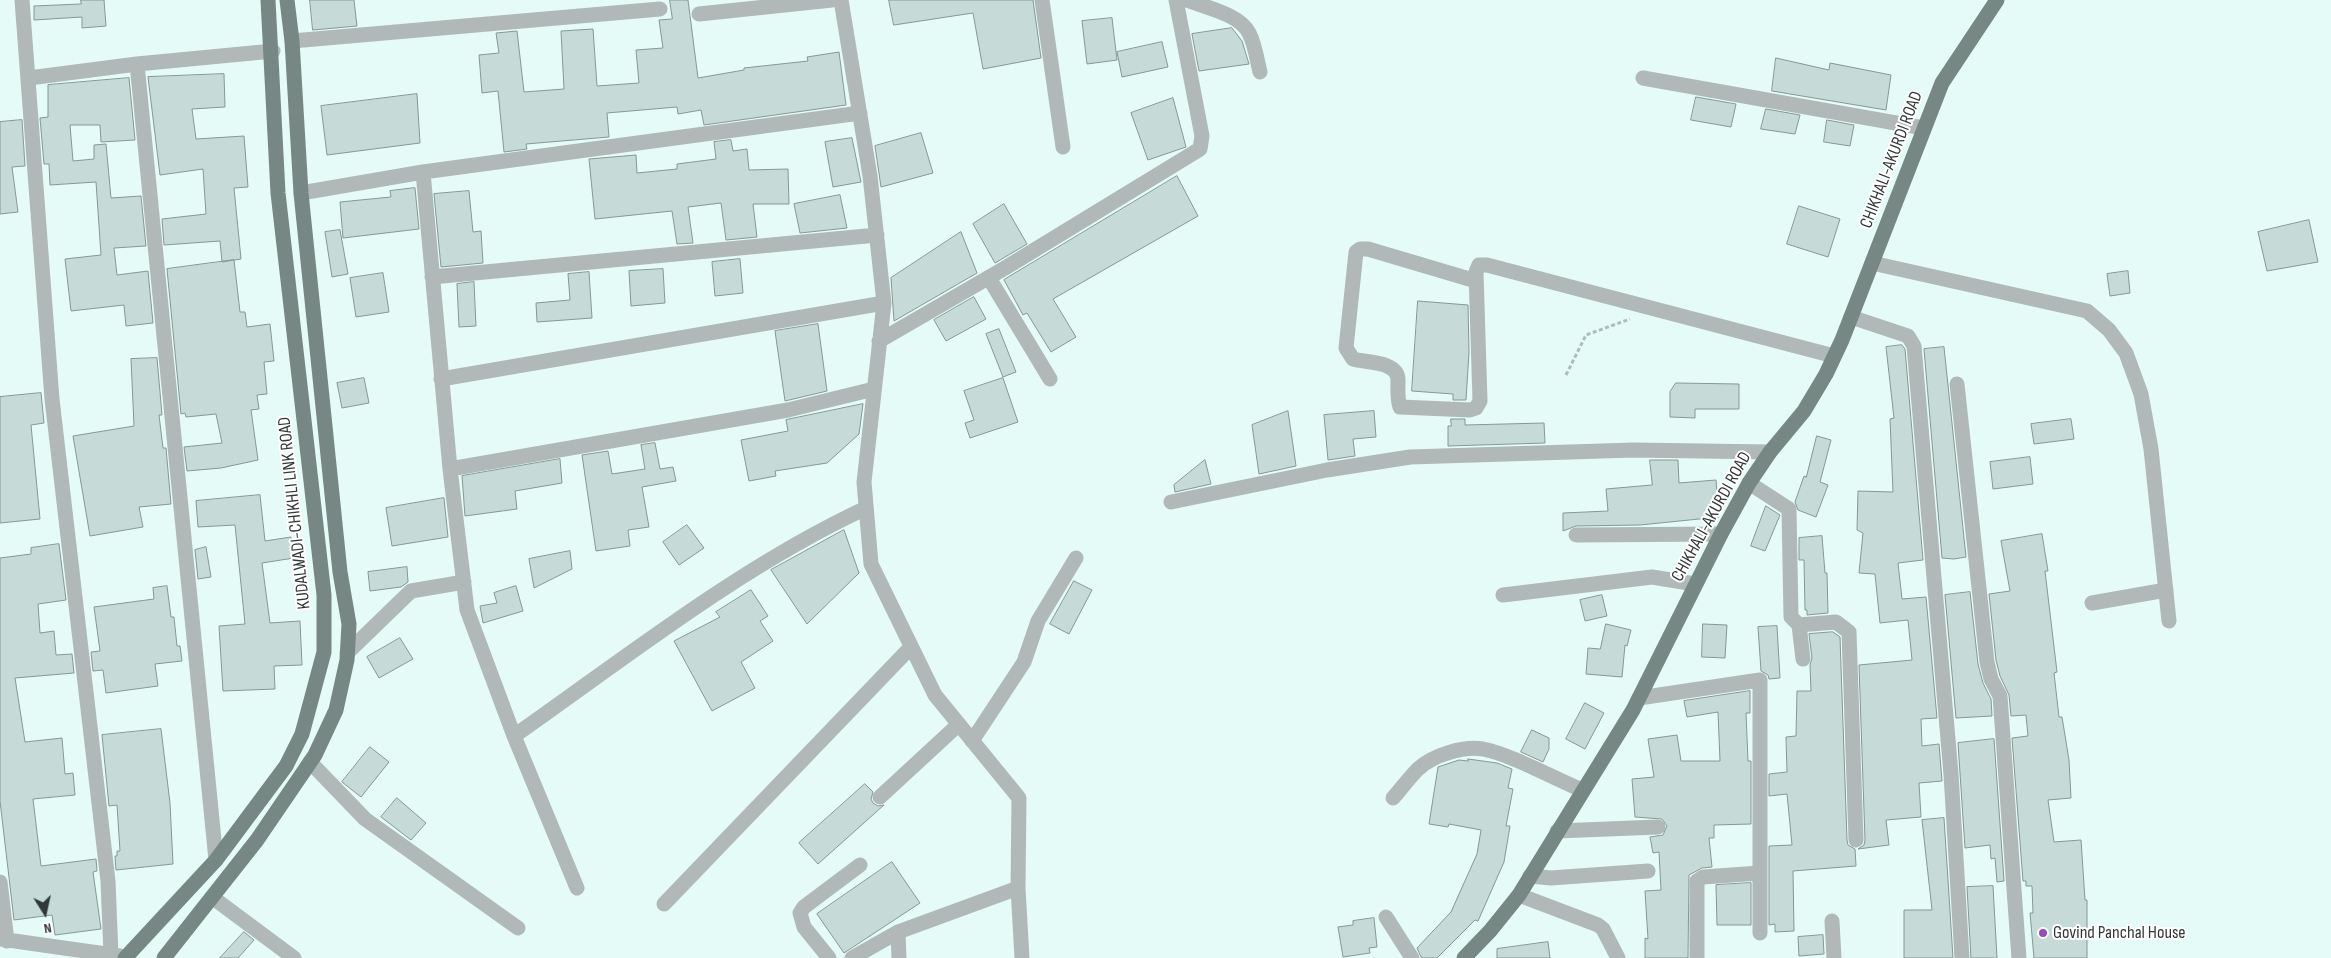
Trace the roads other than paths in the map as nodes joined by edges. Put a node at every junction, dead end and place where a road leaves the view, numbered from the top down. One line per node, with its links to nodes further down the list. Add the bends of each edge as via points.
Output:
1 (22, 0): 16 (street)
2 (268, 0): 13 (main road, KUDALWADI-CHIKHLI LINK ROAD)
3 (287, 0): 12 (main road)
4 (832, 0): 11 (street)
5 (841, 0): 18 (street)
6 (1042, 0): 20 (street)
7 (1176, 0): 27 (street, via 1202,136 1200,149)
8 (1187, 0): 15 (street, via 1244,25)
9 (1997, 0): 19 (main road, CHIKHALI-AKURDI ROAD, via 1942,83)
10 (660, 9): 12 (street)
11 (699, 14)
12 (292, 41): 23 (main road)
13 (273, 50): 14 (street); 22 (main road, KUDALWADI-CHIKHLI LINK ROAD)
14 (136, 64): 16 (street); 66 (street)
15 (1260, 72)
16 (29, 78): 83 (street, via 52,399 108,881)
17 (1643, 78): 19 (street)
18 (860, 113): 21 (street); 24 (street)
19 (1924, 128): 25 (main road, CHIKHALI-AKURDI ROAD)
20 (1063, 147)
21 (423, 172): 23 (street); 26 (street)
22 (278, 193): 23 (main road); 66 (main road, KUDALWADI-CHIKHLI LINK ROAD, via 324,595 324,652 302,734 286,766)
23 (301, 193): 53 (main road, via 340,572 349,624)
24 (876, 235): 26 (street); 29 (street)
25 (1872, 263): 30 (main road, CHIKHALI-AKURDI ROAD); 47 (street, via 2079,309 2109,330 2126,353 2141,394 2151,449)
26 (432, 278): 33 (street)
27 (989, 278): 31 (street); 34 (street)
28 (1476, 281): 28 (street, via 1480,401 1476,408 1400,407 1395,370 1353,359 1346,348 1356,252 1360,248 1368,249); 32 (street, via 1479,265 1487,265)
29 (884, 303): 31 (street); 33 (street)
30 (1851, 317): 32 (main road, CHIKHALI-AKURDI ROAD); 95 (street, via 1908,336 1914,346 1950,764)
31 (880, 341): 36 (street)
32 (1834, 356): 37 (main road, CHIKHALI-AKURDI ROAD, via 1804,411)
33 (441, 379): 38 (street)
34 (1050, 379)
35 (1956, 384): 96 (street, via 1987,662 2000,696)
36 (874, 389): 38 (street, via 788,410); 41 (street, via 864,482)
37 (1770, 452): 39 (main road, CHIKHALI-AKURDI ROAD); 40 (street, via 1634,450 1410,457 1327,470)
38 (450, 469): 45 (street)
39 (1749, 483): 42 (main road, CHIKHALI-AKURDI ROAD); 51 (street, via 1789,510 1791,617)
40 (1172, 502)
41 (866, 508): 52 (street, via 871,564); 57 (street, via 819,530 748,572)
42 (1721, 534): 43 (street); 46 (main road, CHIKHALI-AKURDI ROAD)
43 (1576, 535)
44 (1076, 558): 58 (street, via 1038,621 1024,662)
45 (464, 582): 53 (street, via 412,591); 57 (street, via 473,629)
46 (1695, 584): 48 (street, via 1652,577); 55 (main road, CHIKHALI-AKURDI ROAD)
47 (2166, 590): 49 (street); 50 (street)
48 (1503, 595)
49 (2092, 603)
50 (2169, 621)
51 (1799, 625): 54 (street); 65 (street, via 1836,622 1849,632)
52 (911, 647): 56 (street, via 935,695); 76 (street)
53 (347, 653): 59 (main road, via 336,710)
54 (1803, 659)
55 (1639, 698): 60 (main road, CHIKHALI-AKURDI ROAD); 69 (street, via 1760,680)
56 (959, 724): 58 (street); 61 (street)
57 (514, 736): 72 (street)
58 (972, 741): 73 (street, via 1020,798)
59 (310, 762): 75 (main road, via 257,840); 79 (street, via 365,819)
60 (1582, 790): 62 (street, via 1482,749 1434,758 1418,769); 64 (main road, CHIKHALI-AKURDI ROAD)
61 (880, 797)
62 (1393, 798)
63 (1658, 827): 64 (street)
64 (1557, 831): 70 (main road, CHIKHALI-AKURDI ROAD)
65 (1856, 840)
66 (216, 860): 83 (main road, KUDALWADI-CHIKHLI LINK ROAD)
67 (860, 865): 86 (street, via 800,913 804,926)
68 (1648, 871): 70 (street, via 1551,878)
69 (1760, 873): 81 (street); 93 (street, via 1703,877 1697,881)
70 (1530, 876): 74 (main road, CHIKHALI-AKURDI ROAD)
71 (0, 882): 82 (street)
72 (577, 888)
73 (1018, 888): 80 (street); 89 (street)
74 (1518, 895): 91 (main road, CHIKHALI-AKURDI ROAD); 92 (street, via 1598,925)
75 (212, 897): 84 (main road); 85 (street)
76 (664, 904)
77 (1386, 917): 90 (street)
78 (1832, 922): 94 (street)
79 (518, 928)
80 (898, 932): 87 (street); 88 (street)
81 (1760, 933)
82 (3, 940): 83 (street)
83 (122, 957)
84 (164, 958)
85 (294, 958)
86 (829, 958)
87 (852, 958)
88 (899, 958)
89 (1022, 958)
90 (1412, 958)
91 (1464, 958)
92 (1618, 958)
93 (1697, 958)
94 (1834, 958)
95 (1962, 958)
96 (2019, 958)

